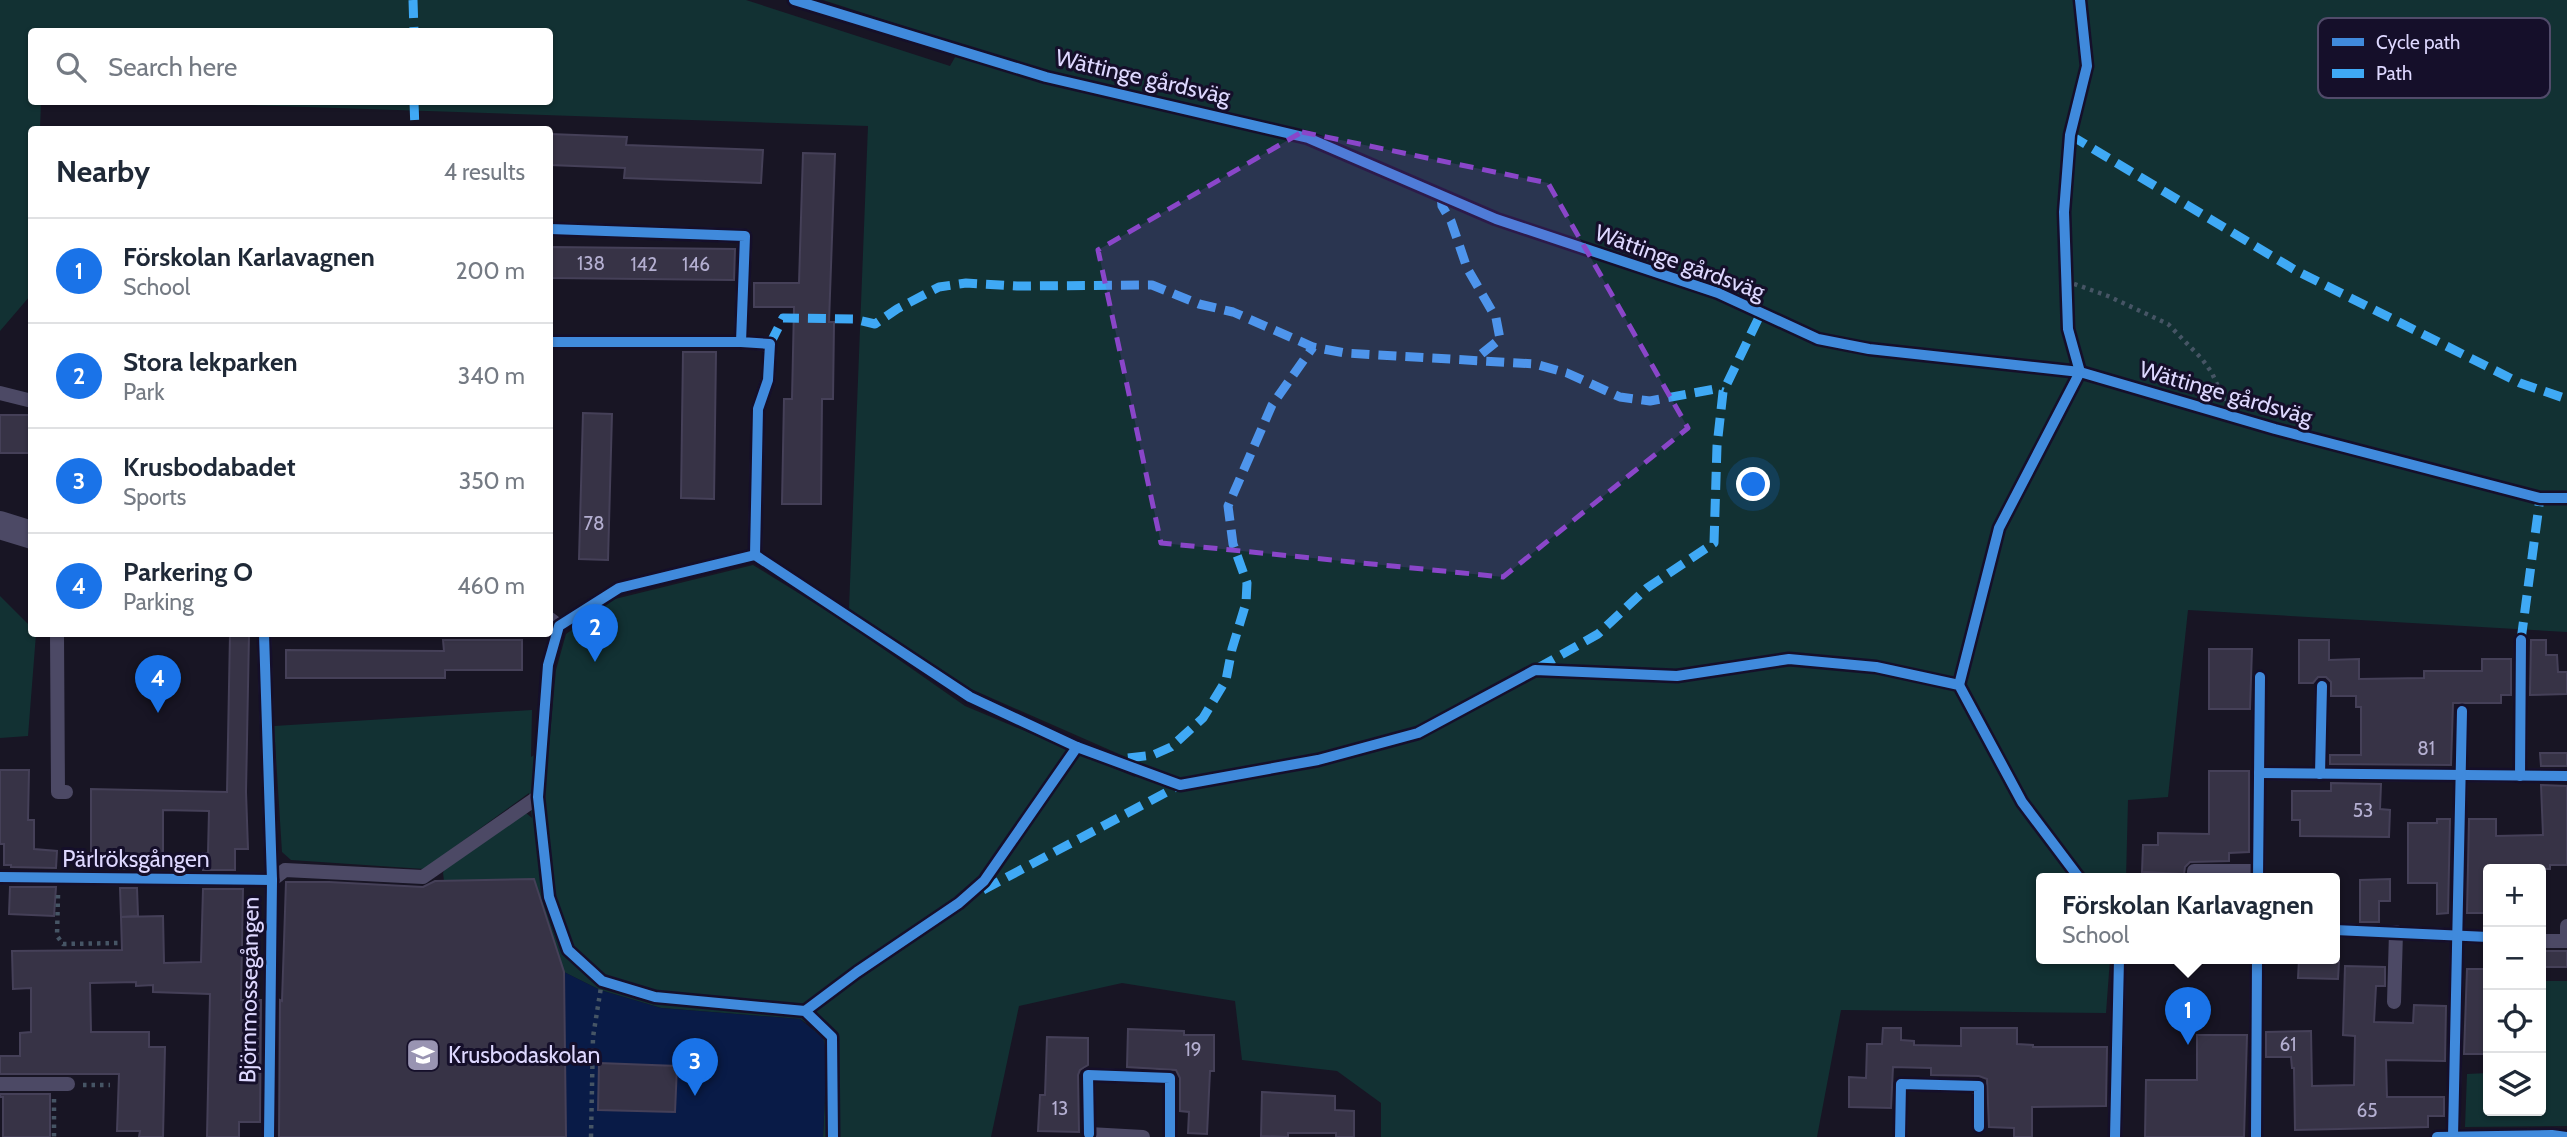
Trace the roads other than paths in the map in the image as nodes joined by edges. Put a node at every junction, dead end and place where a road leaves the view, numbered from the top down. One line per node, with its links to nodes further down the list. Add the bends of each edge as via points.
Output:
1 (553, 229): 3 (lane, via 745,236)
2 (553, 341): 3 (lane)
3 (741, 342): 6 (lane, via 770,344 768,380 758,409)
4 (0, 393): 5 (lane)
5 (28, 400)
6 (755, 555)
7 (57, 637): 18 (lane, via 58,792)
8 (264, 637): 24 (lane, Björnmossegången)
9 (2521, 640): 16 (lane)
10 (2260, 677): 13 (lane)
11 (2322, 686): 14 (lane)
12 (2462, 711): 15 (lane)
13 (2259, 773): 14 (lane); 22 (lane)
14 (2320, 774): 15 (lane)
15 (2461, 775): 16 (lane); 28 (lane)
16 (2520, 776): 17 (lane)
17 (2567, 776)
18 (66, 792)
19 (538, 797): 24 (lane, Pärlröksgången, via 423,877 285,870)
20 (2194, 873): 21 (lane)
21 (2226, 873)
22 (2258, 873)
23 (0, 877): 24 (lane, Pärlröksgången)
24 (272, 880): 39 (lane, Björnmossegången)
25 (2567, 926): 31 (lane)
26 (2340, 930): 27 (lane)
27 (2396, 932): 28 (lane); 34 (lane)
28 (2457, 935): 29 (lane); 45 (lane, via 2452,1137)
29 (2483, 937)
30 (2546, 941): 31 (lane)
31 (2567, 941)
32 (2119, 964): 43 (lane)
33 (2257, 964): 44 (lane)
34 (2394, 1002)
35 (0, 1084): 36 (lane)
36 (61, 1084)
37 (1979, 1127): 42 (lane, via 1979,1086 1901,1084)
38 (1089, 1136): 40 (lane); 41 (lane, via 1088,1075 1170,1077)
39 (269, 1137)
40 (1143, 1137)
41 (1170, 1137)
42 (1900, 1137)
43 (2115, 1137)
44 (2256, 1137)
45 (2437, 1137)

